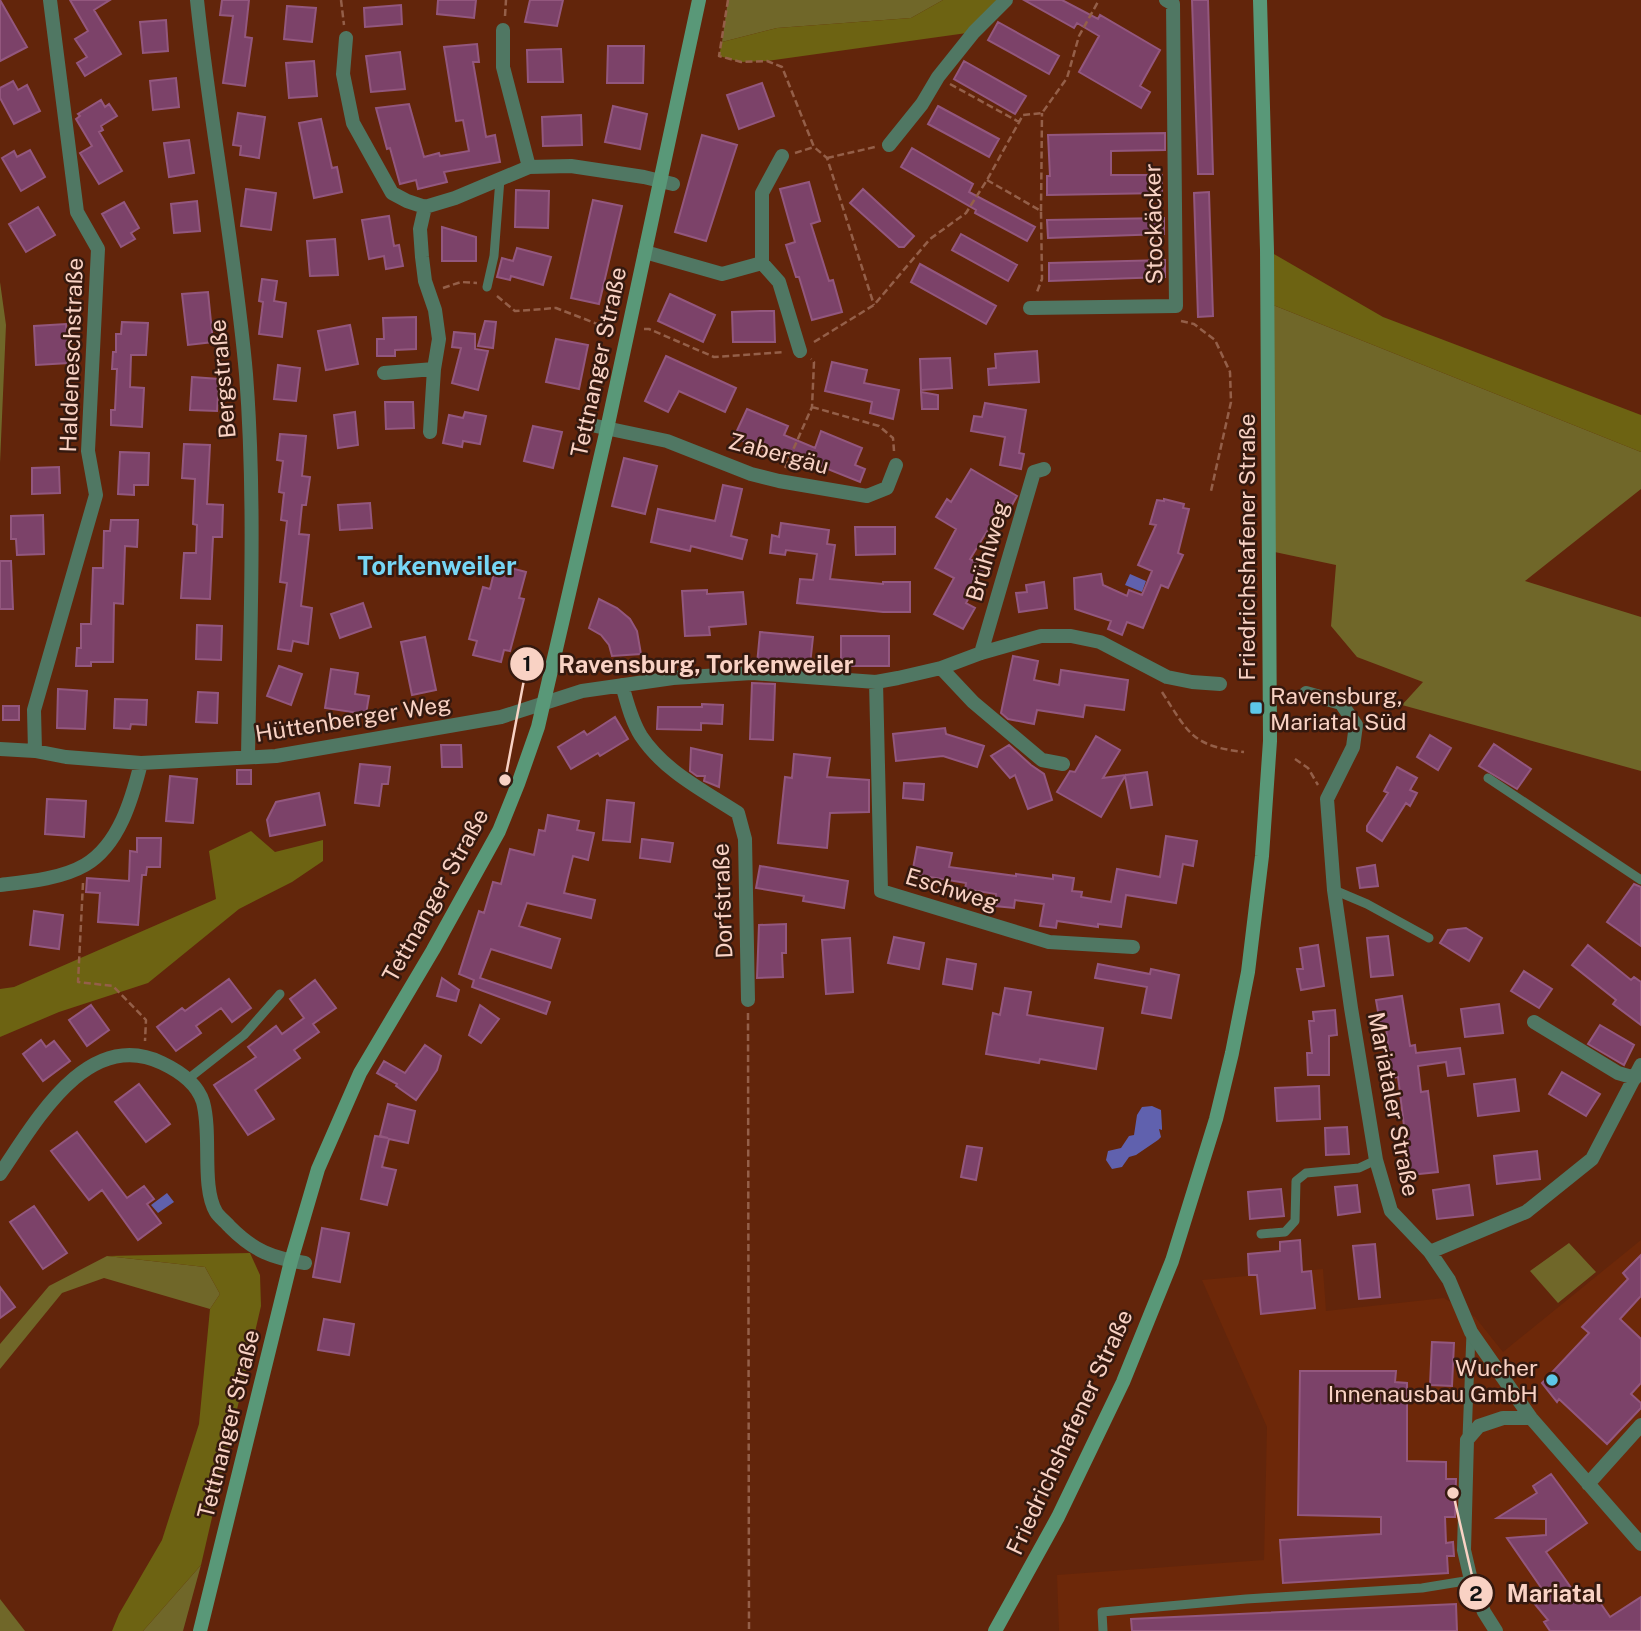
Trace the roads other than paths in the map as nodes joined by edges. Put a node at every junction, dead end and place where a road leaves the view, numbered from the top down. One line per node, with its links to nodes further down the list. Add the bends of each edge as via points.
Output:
1 (50, 0): 34 (street, Haldeneschstraße, via 77,212 98,248 88,451 96,495 34,710)
2 (197, 0): 35 (street, Bergstraße, via 246,374 253,494)
3 (699, 0): 13 (street, Tettnanger Straße)
4 (1006, 0): 9 (street, via 974,32)
5 (1166, 0): 18 (street, Stockäcker, via 1172,4 1176,306)
6 (1260, 0): 62 (street, Friedrichshafener Straße, via 1267,250 1270,741 1248,972 1216,1119 1172,1261 1123,1382 1058,1517)
7 (503, 30): 11 (street, via 503,67)
8 (346, 38): 14 (street, via 343,74 353,123 392,193)
9 (889, 145)
10 (782, 156): 16 (street, via 762,193)
11 (529, 167): 12 (street); 13 (street, via 571,166)
12 (500, 179): 14 (street); 17 (lane)
13 (666, 182): 15 (street, Tettnanger Straße)
14 (425, 207): 20 (street, via 420,229 425,281 439,339)
15 (645, 252): 16 (street, via 722,274); 22 (street, Tettnanger Straße)
16 (762, 262): 19 (street, via 779,282)
17 (487, 286)
18 (1030, 308)
19 (800, 351)
20 (434, 369): 21 (street); 23 (street)
21 (384, 373)
22 (602, 428): 24 (street, Zabergäu, via 667,441 751,474 867,496 887,488); 32 (street, Tettnanger Straße)
23 (430, 432)
24 (896, 465)
25 (1044, 469): 26 (street, Brühlweg, via 1034,472)
26 (982, 653): 27 (street); 29 (street, via 1041,636 1071,636 1100,642 1167,677)
27 (941, 668): 28 (street); 37 (street, via 1042,760)
28 (876, 682): 30 (street, via 752,673); 43 (street, Eschweg, via 881,891 1049,942)
29 (1220, 684)
30 (622, 685): 32 (street, via 582,691); 45 (street, Dorfstraße, via 642,737 675,773 738,814 745,839)
31 (1306, 693): 41 (street, Mariataler Straße, via 1341,703 1356,725 1353,747 1327,799)
32 (544, 704): 35 (street, Hüttenberger Weg, via 501,717); 53 (street, Tettnanger Straße, via 499,831 359,1073 335,1126 318,1168)
33 (0, 749): 34 (street, Hüttenberger Weg)
34 (35, 751): 36 (street, Hüttenberger Weg)
35 (248, 757): 36 (street, Hüttenberger Weg)
36 (141, 763): 40 (street, via 125,814 106,847 84,866 38,881)
37 (1063, 764)
38 (1488, 778): 39 (lane)
39 (1641, 880)
40 (0, 885)
41 (1334, 890): 42 (lane); 49 (street, Mariataler Straße)
42 (1429, 938)
43 (1133, 947)
44 (279, 994): 48 (lane, via 244,1035)
45 (748, 1000)
46 (1534, 1022): 47 (street, via 1618,1073)
47 (1638, 1072): 52 (street, via 1592,1159 1526,1212)
48 (188, 1079): 50 (street, via 144,1054 113,1058 84,1070 57,1093); 53 (street, via 202,1098 208,1125 209,1190 216,1212 261,1252)
49 (1376, 1160): 51 (lane, via 1359,1168 1306,1173 1296,1181 1295,1222 1285,1232); 52 (street, Mariataler Straße, via 1391,1211)
50 (0, 1174)
51 (1261, 1234)
52 (1430, 1252): 54 (street, Mariataler Straße, via 1449,1280)
53 (298, 1262): 61 (street, Tettnanger Straße)
54 (1472, 1332): 55 (street, Mariataler Straße); 57 (lane)
55 (1531, 1418): 57 (street, via 1503,1418 1479,1426); 58 (street, Mariataler Straße)
56 (1641, 1425): 58 (street)
57 (1467, 1440): 60 (street, via 1464,1550)
58 (1588, 1483): 59 (street, Mariataler Straße)
59 (1641, 1544)
60 (1471, 1580): 63 (lane, via 1422,1588 1102,1612); 64 (street)
61 (200, 1631)
62 (995, 1631)
63 (1103, 1631)
64 (1496, 1631)

